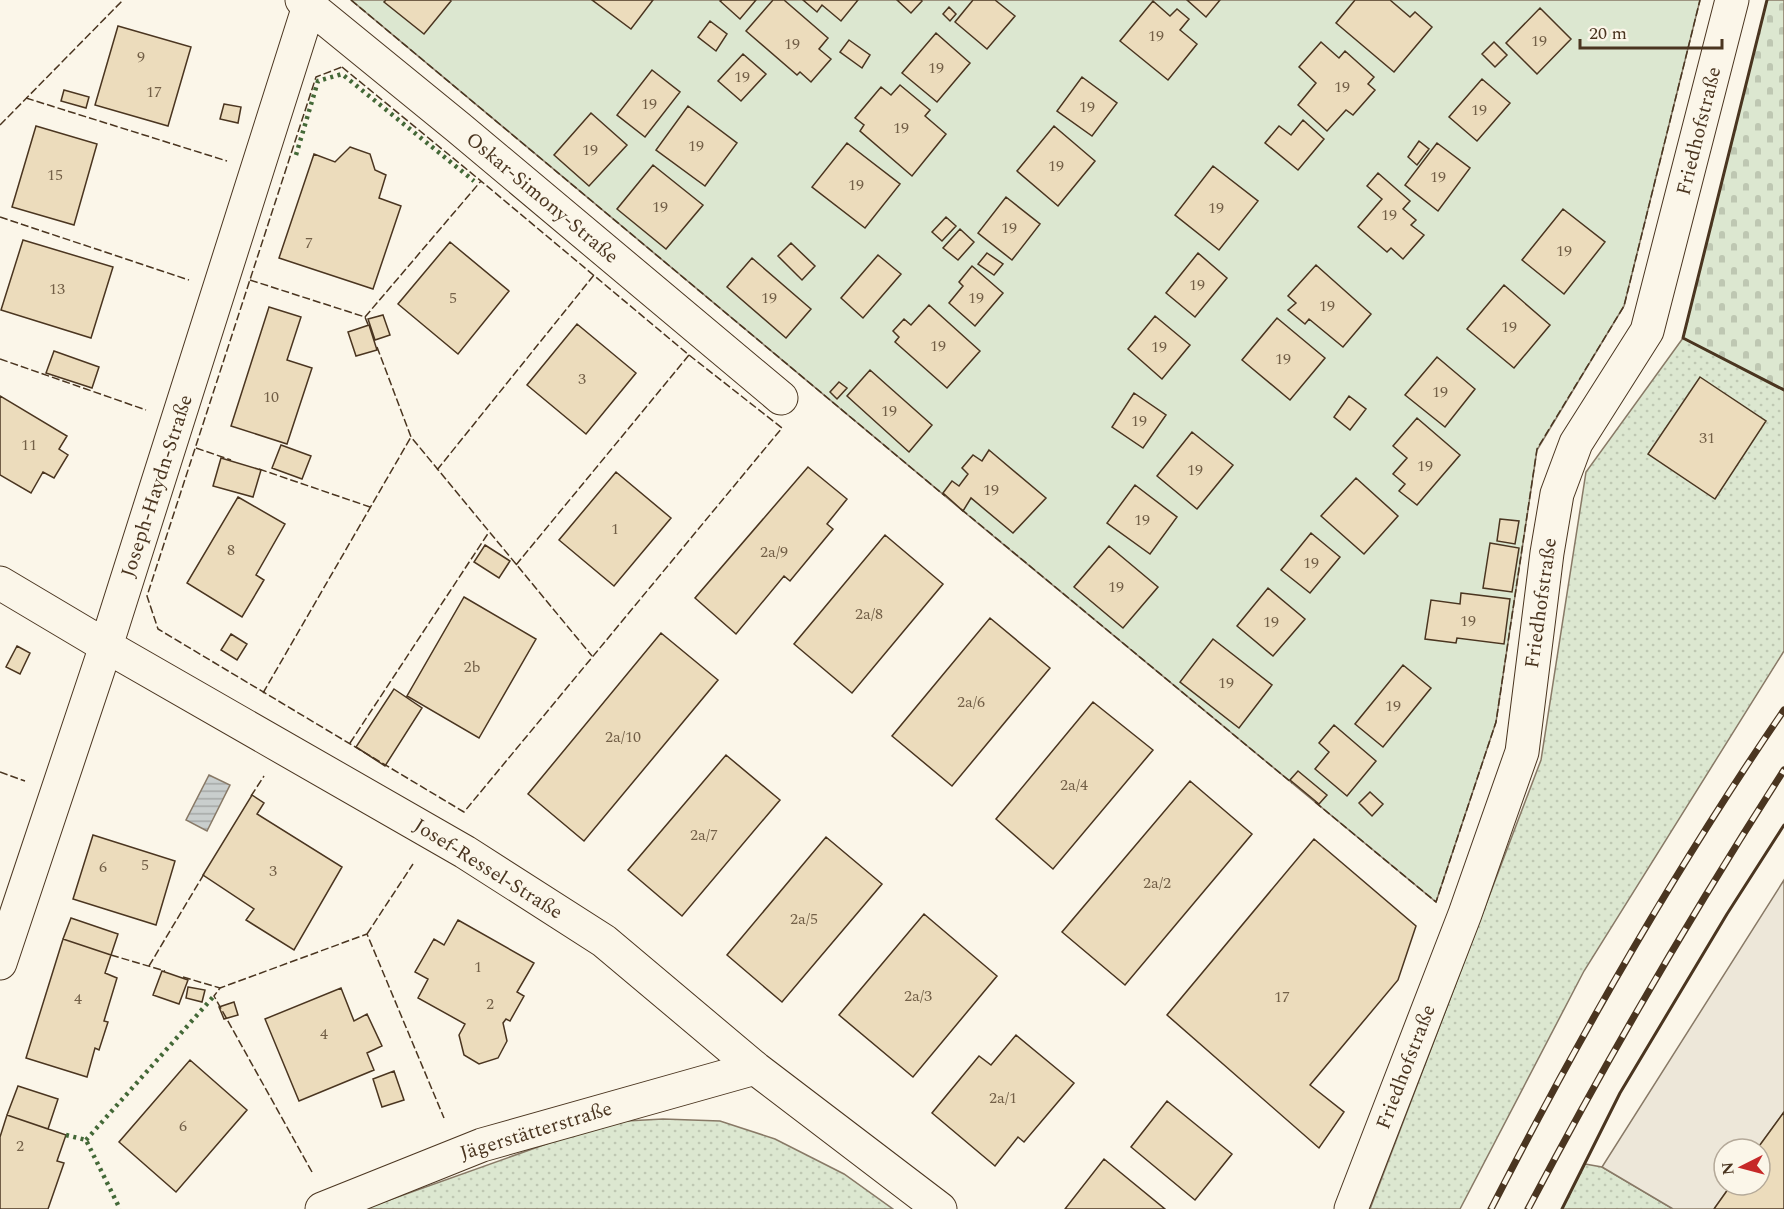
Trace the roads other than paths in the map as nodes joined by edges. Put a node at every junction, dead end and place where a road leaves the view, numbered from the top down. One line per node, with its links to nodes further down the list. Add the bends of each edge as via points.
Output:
1 (1732, 0): 10 (street, Friedhofstraße, via 1647,331 1576,443 1557,494 1522,752 1466,914)
2 (306, 3): 3 (street, Oskar-Simony-Straße); 5 (street, Joseph-Haydn-Straße)
3 (781, 398)
4 (0, 583): 5 (street, Josef-Ressel-Straße)
5 (106, 646): 6 (street, Joseph-Haydn-Straße); 7 (street, Josef-Ressel-Straße, via 465,852 604,941)
6 (0, 963)
7 (755, 1068): 8 (street, Jägerstätterstraße, via 482,1145); 9 (street, Josef-Ressel-Straße)
8 (322, 1209)
9 (940, 1209)
10 (1351, 1209)

